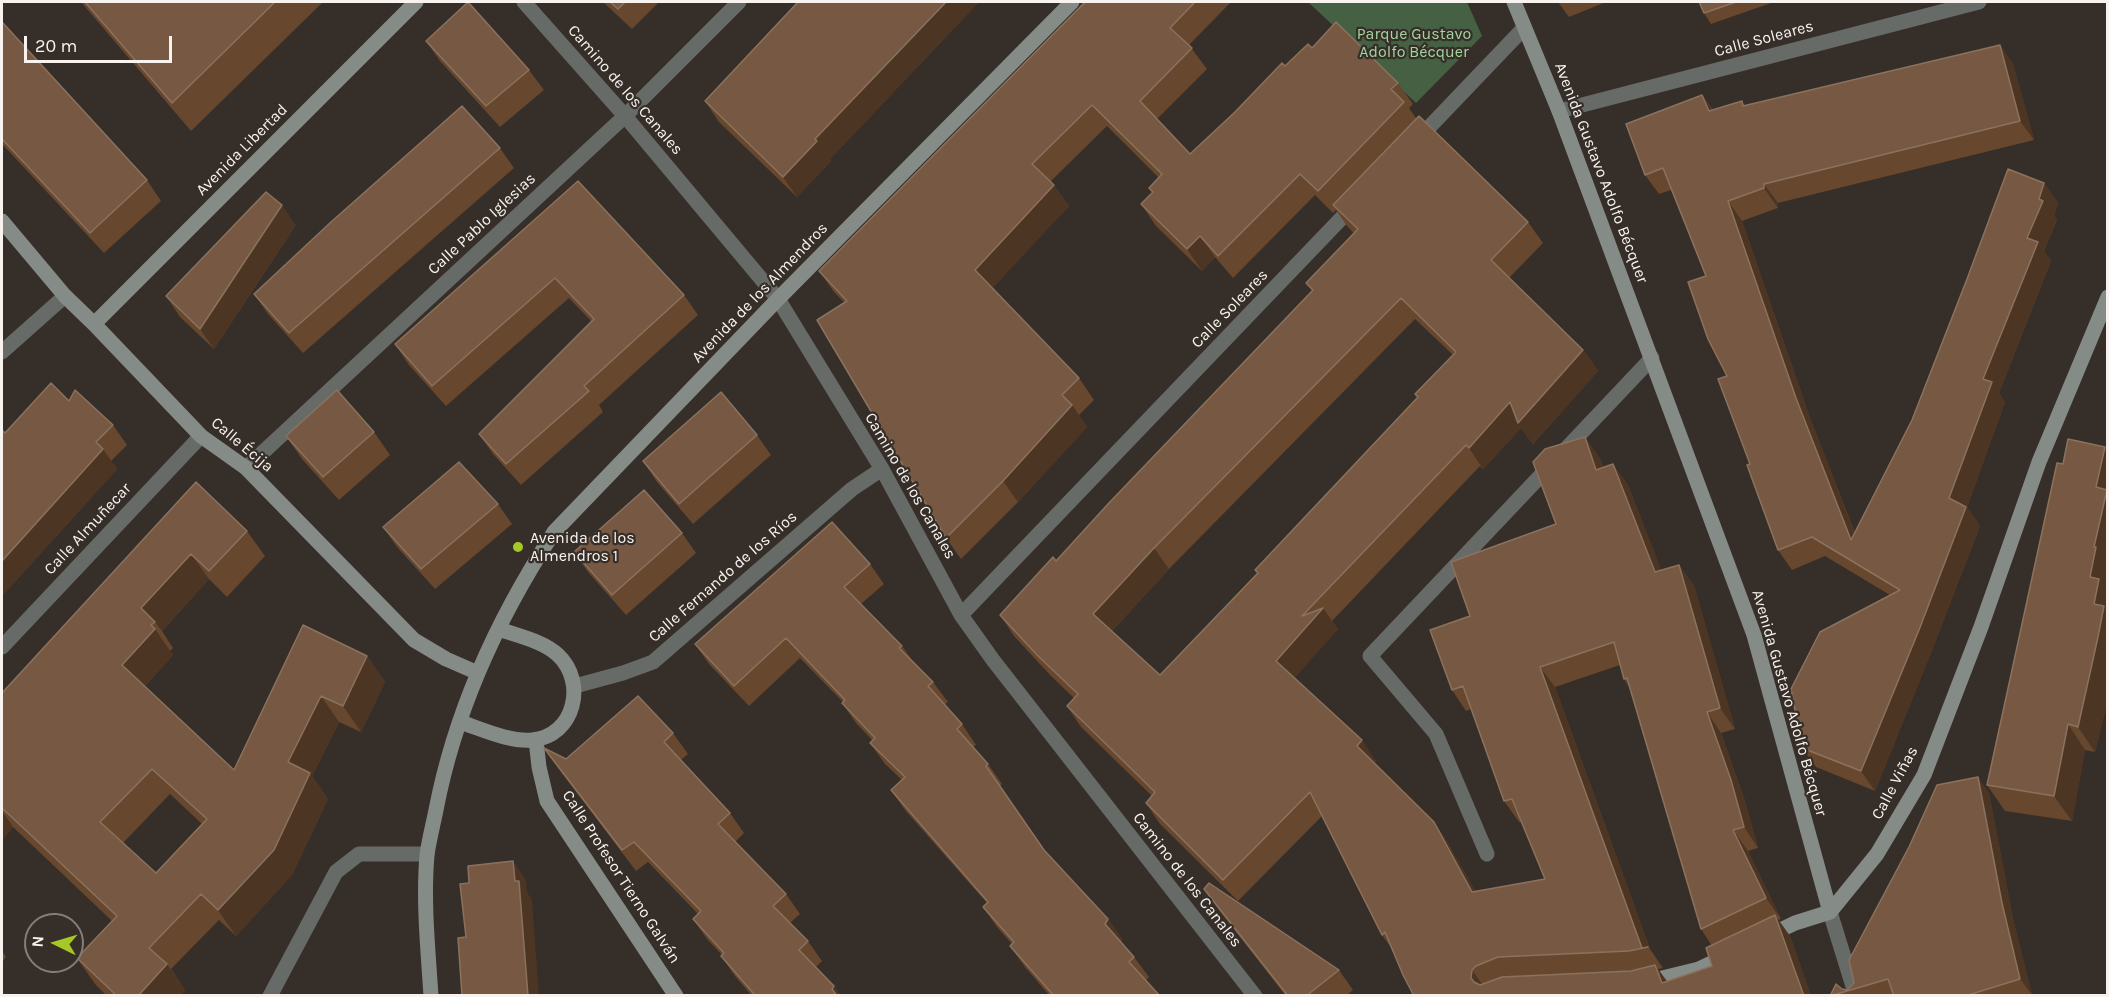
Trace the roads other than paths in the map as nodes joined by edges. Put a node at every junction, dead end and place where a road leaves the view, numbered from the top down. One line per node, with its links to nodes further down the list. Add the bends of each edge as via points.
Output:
1 (416, 2): 16 (street, Avenida Libertad)
2 (524, 2): 9 (street, Camino de los Canales)
3 (739, 2): 9 (street, Calle Pablo Iglesias)
4 (1072, 2): 15 (street, Avenida de los Almendros)
5 (1514, 2): 7 (street, Avenida Gustavo Adolfo Bécquer)
6 (1979, 2): 8 (street, Calle Soleares)
7 (1524, 28): 8 (street, Avenida Gustavo Adolfo Bécquer); 10 (street)
8 (1559, 111): 18 (street, Avenida Gustavo Adolfo Bécquer)
9 (626, 116): 15 (street, Camino de los Canales); 20 (street, Calle Pablo Iglesias)
10 (1408, 148)
11 (1367, 192): 22 (street, Calle Soleares)
12 (2, 221): 13 (street, Calle Écija)
13 (65, 296): 16 (street, Calle Écija); 17 (street)
14 (2108, 297): 31 (street, Calle Viñas, via 2039,462 1924,775 1876,854)
15 (778, 299): 21 (street, Camino de los Canales); 23 (street, Avenida de los Almendros, via 554,532)
16 (94, 324): 19 (street, Calle Écija)
17 (2, 352)
18 (1652, 358): 30 (street, via 1370,656 1436,734); 31 (street, Avenida Gustavo Adolfo Bécquer, via 1754,635)
19 (201, 436): 20 (street, Calle Écija); 24 (street, Calle Almuñecar)
20 (246, 468): 25 (street, Calle Écija, via 414,640)
21 (882, 469): 22 (street, Camino de los Canales); 26 (street, Calle Fernando de los Ríos, via 852,489 654,662)
22 (961, 615): 36 (street, Camino de los Canales)
23 (499, 629): 25 (street); 26 (street, via 556,653)
24 (2, 647)
25 (478, 673): 27 (street)
26 (575, 686): 28 (street, via 569,716 554,731)
27 (460, 723): 28 (street, via 516,739); 29 (street, via 442,778)
28 (536, 740): 35 (street, Calle Profesor Tierno Galván, via 547,801)
29 (427, 854): 33 (street, via 359,854 336,872); 34 (street)
30 (1487, 854)
31 (1830, 912): 32 (street, via 1795,923 1699,969); 37 (street, Avenida Gustavo Adolfo Bécquer)
32 (1633, 982)
33 (270, 996)
34 (431, 996)
35 (676, 996)
36 (1255, 996)
37 (1856, 996)

